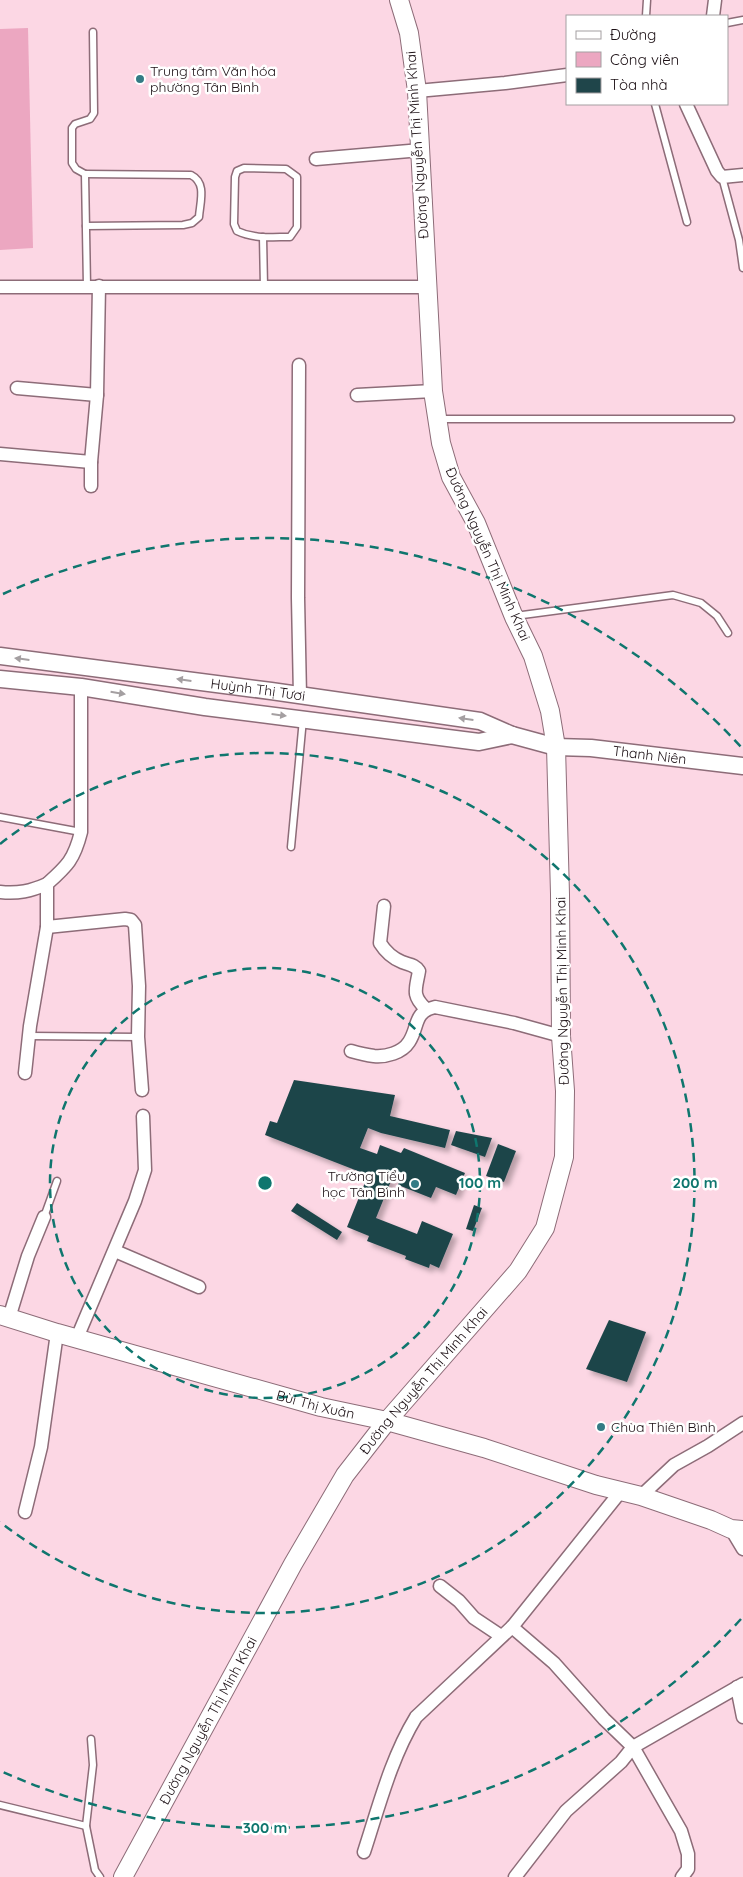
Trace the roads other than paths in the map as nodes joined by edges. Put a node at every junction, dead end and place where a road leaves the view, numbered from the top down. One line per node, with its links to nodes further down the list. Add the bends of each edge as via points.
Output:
1 (399, 0): 10 (main road, Đường Nguyễn Thị Minh Khai, via 409,33)
2 (647, 0): 4 (lane)
3 (714, 0): 5 (street)
4 (646, 15)
5 (713, 15)
6 (743, 20): 7 (lane)
7 (728, 23)
8 (92, 32): 15 (lane, via 94,113 90,120 72,128 72,163)
9 (566, 75): 10 (street)
10 (416, 91): 13 (main road, Đường Nguyễn Thị Minh Khai)
11 (655, 105): 18 (lane)
12 (686, 105): 17 (street)
13 (421, 150): 14 (street); 25 (main road, Đường Nguyễn Thị Minh Khai)
14 (316, 159)
15 (85, 174): 19 (lane); 19 (lane, via 191,175 198,178 201,186 199,217 192,223)
16 (743, 175): 17 (street)
17 (722, 177): 21 (lane)
18 (687, 222)
19 (86, 226): 22 (lane)
20 (263, 237): 20 (lane, via 290,237 297,227 297,177 286,168 244,168 235,176 234,224 237,231); 24 (lane)
21 (743, 268)
22 (93, 286): 23 (street); 24 (street); 29 (street)
23 (0, 287)
24 (264, 287): 25 (street)
25 (426, 287): 28 (main road, Đường Nguyễn Thị Minh Khai)
26 (299, 364): 41 (street)
27 (17, 388): 29 (street)
28 (433, 391): 30 (street); 31 (main road, Đường Nguyễn Thị Minh Khai)
29 (96, 395): 34 (street)
30 (357, 395)
31 (436, 419): 32 (lane); 36 (main road, Đường Nguyễn Thị Minh Khai, via 451,477 476,523)
32 (730, 419)
33 (0, 454): 34 (street)
34 (91, 462): 35 (street)
35 (91, 486)
36 (514, 617): 37 (lane, via 673,595 701,603); 46 (main road, Đường Nguyễn Thị Minh Khai, via 533,656 550,711)
37 (728, 633)
38 (0, 656): 41 (street, Huỳnh Thị Tươi, one-way to 38)
39 (0, 678): 40 (street, Huỳnh Thị Tươi)
40 (80, 687): 43 (street, Huỳnh Thị Tươi, one-way to 43, via 205,707); 49 (street)
41 (300, 696): 42 (street, Huỳnh Thị Tươi)
42 (387, 709): 44 (street); 45 (street, Huỳnh Thị Tươi, one-way to 42, via 480,721)
43 (303, 718): 44 (street, Huỳnh Thị Tươi); 50 (lane)
44 (385, 729): 45 (street, Huỳnh Thị Tươi, via 479,742)
45 (512, 735): 46 (street, Huỳnh Thị Tươi)
46 (556, 747): 47 (street, Thanh Niên, via 591,748); 57 (main road, Đường Nguyễn Thị Minh Khai)
47 (743, 766)
48 (0, 816): 49 (lane)
49 (81, 832): 51 (street, via 67,866)
50 (291, 847)
51 (47, 884): 52 (street, via 30,892); 54 (street)
52 (0, 892)
53 (384, 906): 55 (street, via 380,942 386,952 401,962 416,965 420,971 415,995)
54 (47, 927): 56 (street); 58 (street, via 131,920 135,925)
55 (426, 1009): 57 (street, via 449,1009); 59 (street, via 419,1016 409,1042 399,1050 387,1056)
56 (29, 1036): 58 (lane); 60 (street)
57 (561, 1036): 70 (main road, Đường Nguyễn Thị Minh Khai, via 565,1091 564,1157 545,1228 518,1271)
58 (138, 1037): 61 (street)
59 (351, 1051)
60 (25, 1073)
61 (142, 1090)
62 (143, 1116): 65 (street, via 145,1170)
63 (56, 1180): 64 (lane)
64 (44, 1217): 67 (street)
65 (115, 1251): 66 (street); 69 (street)
66 (199, 1287)
67 (4, 1316): 68 (main road, Bùi Thị Xuân)
68 (57, 1333): 69 (main road, Bùi Thị Xuân); 74 (street, via 41,1447)
69 (76, 1338): 70 (main road, Bùi Thị Xuân, via 321,1407)
70 (387, 1421): 72 (main road, Bùi Thị Xuân); 88 (main road, Đường Nguyễn Thị Minh Khai, via 345,1475 293,1564)
71 (743, 1423): 73 (street, via 674,1465)
72 (621, 1492): 73 (main road, Bùi Thị Xuân); 78 (street)
73 (641, 1496): 75 (main road, Bùi Thị Xuân)
74 (25, 1512)
75 (737, 1530): 76 (street)
76 (743, 1549)
77 (440, 1586): 79 (street, via 474,1618)
78 (512, 1626): 79 (street); 83 (street, via 554,1663)
79 (501, 1636): 86 (street, via 416,1717 407,1731 390,1770)
80 (740, 1686): 81 (street); 83 (street)
81 (743, 1717)
82 (91, 1739): 85 (lane, via 93,1765)
83 (632, 1747): 89 (street, via 621,1762 566,1811); 90 (street, via 681,1831 688,1854 688,1869)
84 (0, 1805): 85 (lane)
85 (86, 1826): 87 (lane)
86 (364, 1852)
87 (100, 1877)
88 (123, 1877)
89 (515, 1877)
90 (682, 1877)

